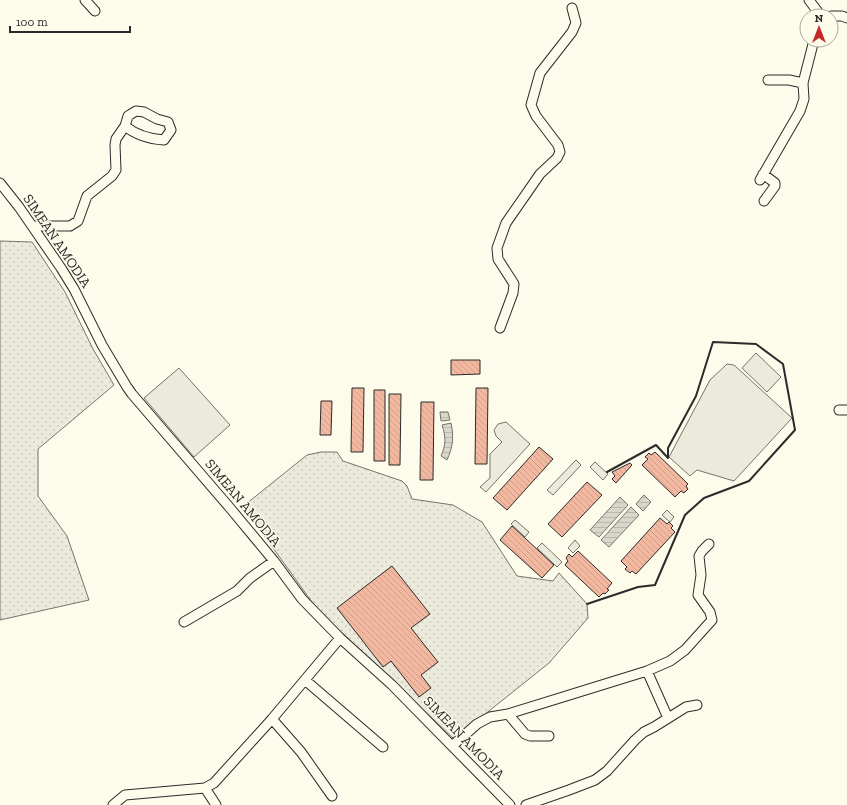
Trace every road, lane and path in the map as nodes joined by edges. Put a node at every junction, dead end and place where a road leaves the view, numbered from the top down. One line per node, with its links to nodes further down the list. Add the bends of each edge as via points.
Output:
1 (85, 0): 3 (street)
2 (572, 8): 11 (street, via 576,23 572,32 540,73 531,105 560,152 540,174 506,223 497,248 498,259 514,284)
3 (95, 11)
4 (812, 48): 6 (street)
5 (768, 80): 6 (street)
6 (803, 83): 9 (street, via 804,99 800,111 762,177 775,183)
7 (125, 126): 7 (street, via 144,137 164,140 171,130 168,122 136,111 128,116); 10 (street, via 116,139 116,170 87,196 78,221 70,226)
8 (0, 183): 10 (street, SIMEAN AMODIA)
9 (764, 201)
10 (32, 226): 13 (street, SIMEAN AMODIA, via 74,289 102,345 127,387)
11 (500, 328)
12 (709, 544): 16 (street, via 699,556 701,575 698,595 710,612 712,620 670,661)
13 (274, 561): 14 (street, via 250,578 238,591); 15 (street, SIMEAN AMODIA, via 302,599)
14 (184, 622)
15 (340, 638): 17 (street); 23 (street, SIMEAN AMODIA, via 392,685)
16 (647, 671): 19 (street); 21 (street)
17 (305, 680): 20 (street); 24 (street)
18 (697, 705): 21 (street, via 686,707)
19 (508, 714): 22 (street, via 525,734); 23 (street, via 490,717 477,724)
20 (272, 718): 25 (street, via 214,783); 26 (street, via 301,752)
21 (668, 718): 30 (street, via 644,732 595,780)
22 (549, 736)
23 (452, 746): 29 (street, SIMEAN AMODIA)
24 (383, 747)
25 (205, 788): 27 (street, via 125,795); 28 (street)
26 (332, 796)
27 (113, 805)
28 (216, 805)
29 (510, 805)
30 (526, 805)

